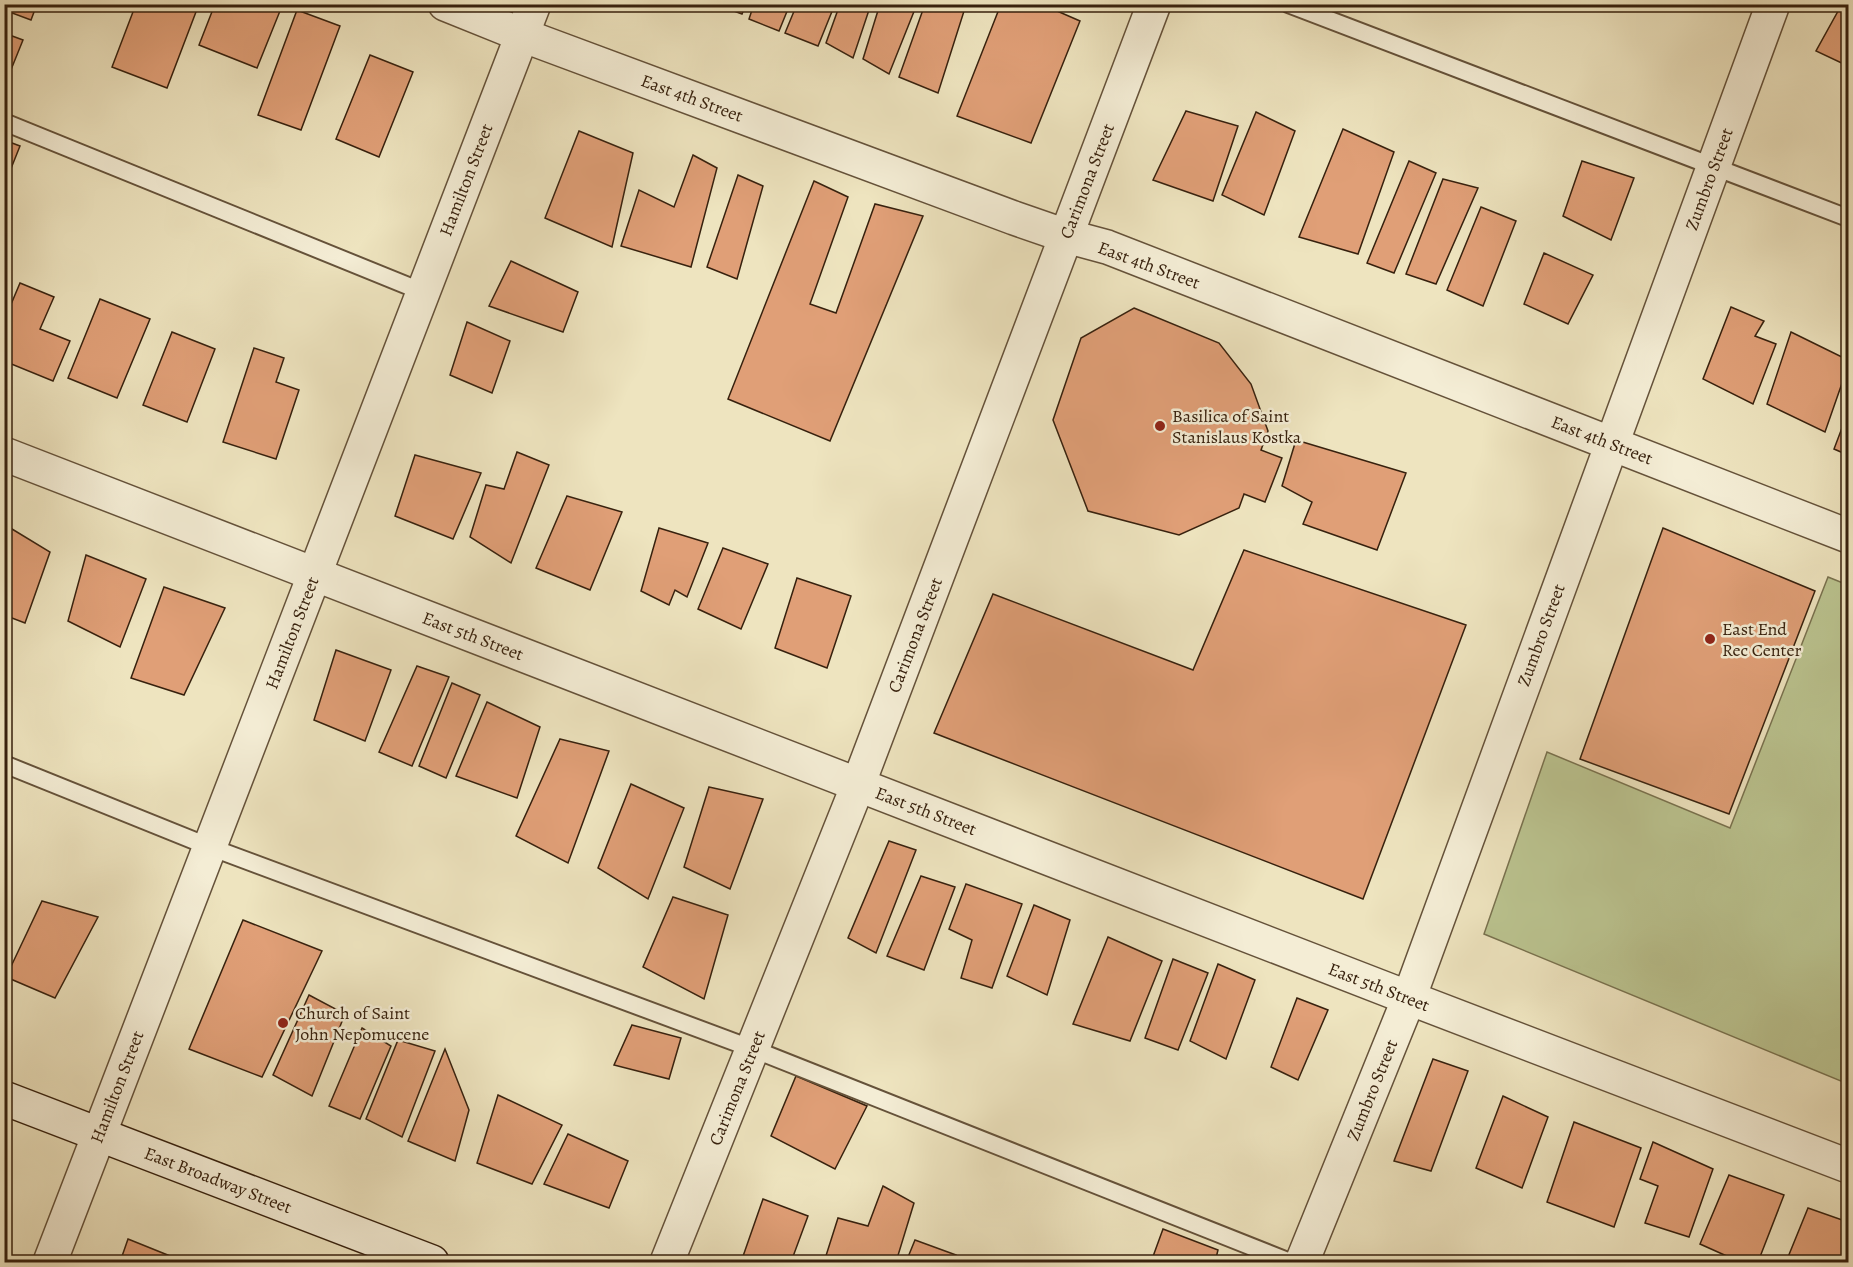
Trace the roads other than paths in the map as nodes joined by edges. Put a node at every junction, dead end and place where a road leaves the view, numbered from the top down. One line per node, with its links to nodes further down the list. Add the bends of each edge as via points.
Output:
1 (445, 4): 6 (street, East 4th Street)
2 (534, 4): 6 (street, Hamilton Street)
3 (1154, 4): 10 (street, Carimona Street)
4 (1288, 4): 8 (lane)
5 (1773, 4): 8 (street, Zumbro Street)
6 (522, 35): 10 (street, East 4th Street); 11 (street, Hamilton Street)
7 (4, 122): 11 (lane)
8 (1714, 165): 9 (lane); 12 (street, Zumbro Street)
9 (1848, 218)
10 (1066, 236): 12 (street, East 4th Street, via 1107,247); 17 (street, Carimona Street)
11 (423, 292): 15 (street, Hamilton Street)
12 (1611, 444): 14 (street, East 4th Street); 19 (street, Zumbro Street)
13 (4, 454): 15 (street, East 5th Street)
14 (1848, 536)
15 (314, 575): 17 (street, East 5th Street); 18 (street, Hamilton Street)
16 (4, 764): 18 (lane)
17 (858, 785): 19 (street, East 5th Street); 20 (street, Carimona Street)
18 (210, 847): 20 (lane); 22 (street, Hamilton Street)
19 (1408, 998): 23 (street, East 5th Street); 28 (street, Zumbro Street)
20 (753, 1049): 26 (street, Carimona Street); 27 (lane)
21 (4, 1098): 22 (street, East Broadway Street)
22 (99, 1134): 24 (street, Hamilton Street); 25 (street, East Broadway Street)
23 (1848, 1167)
24 (50, 1263)
25 (432, 1263)
26 (667, 1263)
27 (1290, 1263)
28 (1302, 1263)

